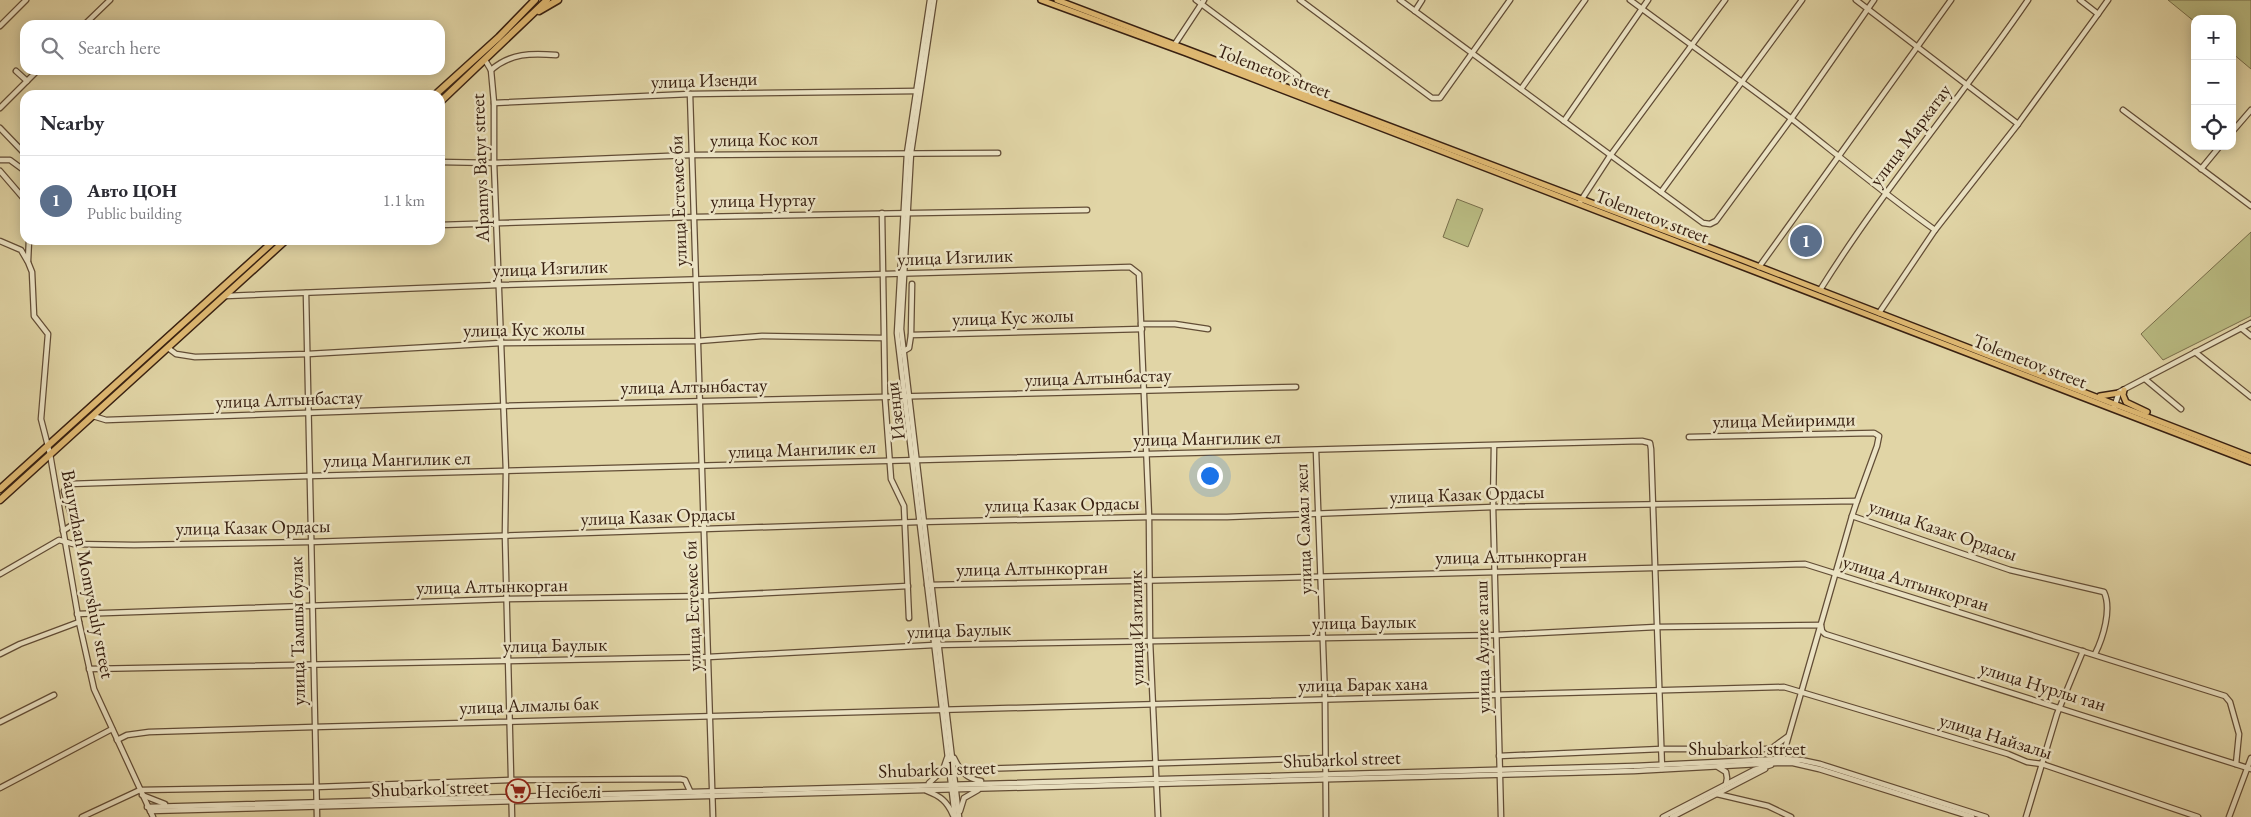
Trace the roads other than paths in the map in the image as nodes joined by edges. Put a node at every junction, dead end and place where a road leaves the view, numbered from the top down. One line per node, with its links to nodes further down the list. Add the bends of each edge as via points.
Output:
1 (26, 0): 33 (street)
2 (110, 0): 32 (street)
3 (535, 0): 47 (highway, via 500,37)
4 (547, 0): 31 (highway)
5 (558, 0): 31 (highway)
6 (930, 0): 49 (street, Изенди)
7 (934, 0): 49 (street, Изенди)
8 (1041, 0): 35 (main road, Tolemetov street)
9 (1057, 0): 35 (main road, Tolemetov street)
10 (1196, 0): 26 (street)
11 (1300, 0): 37 (street, via 1432,98 1440,98)
12 (1400, 0): 29 (street)
13 (1422, 0): 29 (street)
14 (1510, 0): 37 (street)
15 (1585, 0): 46 (street)
16 (1630, 0): 27 (street)
17 (1648, 0): 27 (street)
18 (1725, 0): 34 (street)
19 (1802, 0): 44 (street)
20 (1856, 0): 28 (street)
21 (1874, 0): 28 (street)
22 (1951, 0): 36 (street)
23 (2028, 0): 45 (street, улица Маркатау)
24 (2080, 0): 30 (street)
25 (2108, 0): 30 (street)
26 (1202, 2): 35 (street); 48 (street, via 1298,76)
27 (1642, 9): 34 (street); 57 (street)
28 (1868, 9): 36 (street); 56 (street)
29 (1415, 11): 37 (street)
30 (2098, 14): 58 (street)
31 (532, 16): 39 (highway)
32 (89, 20)
33 (0, 26)
34 (1692, 44): 44 (street); 66 (street)
35 (1174, 46): 48 (main road, Tolemetov street); 77 (main road, Tolemetov street)
36 (1917, 48): 45 (street); 67 (street)
37 (1473, 53): 46 (street)
38 (556, 54): 40 (street, via 508,58)
39 (485, 60): 40 (street, Alpamys Batyr street); 51 (highway)
40 (491, 70): 52 (street, Alpamys Batyr street)
41 (16, 72): 43 (street)
42 (33, 75): 43 (street)
43 (27, 81): 53 (street)
44 (1742, 82): 56 (street); 74 (street)
45 (1966, 84): 58 (street); 76 (street, улица Маркатау)
46 (1521, 89): 57 (street)
47 (441, 90)
48 (1293, 90): 77 (main road, Tolemetov street)
49 (918, 91): 50 (street, улица Изенди); 63 (street, Изенди)
50 (690, 94): 52 (street, улица Изенди); 65 (street, улица Естемес би)
51 (445, 97)
52 (494, 103): 70 (street, Alpamys Batyr street)
53 (0, 108)
54 (2124, 110): 72 (street)
55 (2251, 110): 59 (street)
56 (1791, 119): 67 (street); 74 (street, via 1716,221 1704,223)
57 (1564, 121): 66 (street)
58 (2018, 124): 85 (street)
59 (2236, 127)
60 (0, 128): 61 (street)
61 (20, 149)
62 (2217, 150): 72 (street)
63 (909, 153): 64 (street, улица Кос кол); 65 (street, улица Кос кол); 81 (street, Изенди)
64 (998, 153)
65 (691, 155): 70 (street, улица Кос кол); 82 (street, улица Естемес би)
66 (1610, 156): 74 (street); 77 (street)
67 (1839, 156): 76 (street); 92 (street)
68 (0, 160): 71 (street, via 10,160)
69 (445, 162): 70 (street, улица Кос кол)
70 (494, 163): 83 (street, Alpamys Batyr street)
71 (20, 167)
72 (2201, 169): 78 (street)
73 (0, 171): 75 (street)
74 (1661, 192)
75 (20, 194)
76 (1885, 194): 85 (street); 98 (street, улица Маркатау, via 1852,238)
77 (1580, 202): 91 (main road, Tolemetov street); 92 (main road, Tolemetov street)
78 (2251, 206)
79 (1087, 210): 81 (street, улица Нуртау)
80 (882, 213): 81 (street, улица Нуртау); 82 (street, улица Нуртау); 94 (street)
81 (905, 213): 93 (street, Изенди)
82 (695, 217): 83 (street, улица Нуртау); 95 (street, улица Естемес би)
83 (497, 221): 84 (street, улица Нуртау); 97 (street, Alpamys Batyr street)
84 (445, 224)
85 (1935, 230): 101 (street)
86 (0, 241): 90 (street, via 21,250)
87 (29, 245): 90 (street, Bauyrzhan Momyshuly street)
88 (269, 245): 131 (highway)
89 (281, 245): 100 (highway)
90 (28, 262): 131 (street, Bauyrzhan Momyshuly street, via 32,272 34,316 48,334 41,419)
91 (1742, 267): 92 (main road); 125 (main road, Tolemetov street)
92 (1759, 267): 98 (main road, Tolemetov street)
93 (902, 273): 94 (street, улица Изгилик); 103 (street, улица Изгилик, via 1130,267 1139,274); 112 (street, Изенди, via 897,333)
94 (882, 274): 95 (street, улица Изгилик); 108 (street)
95 (694, 279): 97 (street, улица Изгилик); 109 (street, улица Естемес би)
96 (912, 284): 106 (street)
97 (498, 285): 99 (street, улица Изгилик); 110 (street, Alpamys Batyr street)
98 (1820, 290): 101 (main road, Tolemetov street)
99 (306, 293): 100 (street, улица Изгилик); 114 (street, улица Тамшы булак)
100 (226, 296): 111 (highway)
101 (1879, 313): 119 (main road, Tolemetov street)
102 (2251, 323): 104 (street)
103 (1142, 326): 105 (street, улица Кус жолы, via 1175,324); 106 (street, улица Кус жолы); 118 (street, улица Изгилик)
104 (2241, 328): 107 (street); 113 (street)
105 (1208, 329)
106 (911, 335): 112 (street, via 909,348)
107 (2251, 336)
108 (883, 338): 109 (street, улица Кус жолы, via 762,336); 122 (street)
109 (698, 341): 110 (street, улица Кус жолы); 123 (street, улица Естемес би)
110 (501, 343): 114 (street, улица Кус жолы); 124 (street, Alpamys Batyr street)
111 (168, 348): 114 (street, улица Кус жолы, via 184,357); 128 (highway)
112 (901, 352): 120 (street, Изенди)
113 (2195, 352): 115 (street); 121 (street)
114 (308, 354): 127 (street, улица Тамшы булак)
115 (2144, 379): 117 (street); 126 (street)
116 (1296, 387): 118 (street, улица Алтынбастау)
117 (2121, 391): 119 (main road); 125 (street); 129 (main road, via 2127,404)
118 (1145, 392): 120 (street, улица Алтынбастау); 135 (street, улица Изгилик)
119 (2096, 396): 125 (main road, Tolemetov street)
120 (906, 397): 122 (street, улица Алтынбастау); 138 (street, Изенди)
121 (2251, 397)
122 (885, 398): 123 (street, улица Алтынбастау); 137 (street)
123 (701, 401): 124 (street, улица Алтынбастау); 140 (street, улица Естемес би)
124 (502, 406): 127 (street, улица Алтынбастау); 141 (street, Alpamys Batyr street)
125 (2114, 406): 129 (main road, Tolemetov street); 139 (main road, Tolemetov street)
126 (2181, 409)
127 (308, 414): 128 (street, улица Алтынбастау, via 106,420); 142 (street, улица Тамшы булак)
128 (93, 416): 134 (highway)
129 (2155, 419): 136 (main road, Tolemetov street)
130 (1690, 437): 145 (street, улица Мейиримди, via 1874,433 1879,436 1877,446)
131 (48, 445): 134 (street, Bauyrzhan Momyshuly street); 143 (highway)
132 (1494, 446): 133 (street, улица Мангилик ел); 146 (street, улица Мангилик ел, via 1610,441 1650,443); 147 (street, улица Аулие агаш)
133 (1316, 451): 135 (street, улица Мангилик ел); 148 (street, улица Самал жел)
134 (50, 454): 144 (highway); 154 (street, Bauyrzhan Momyshuly street)
135 (1146, 454): 138 (street, улица Мангилик ел); 150 (street, улица Изгилик)
136 (2251, 456)
137 (890, 460): 138 (street, улица Мангилик ел); 140 (street, улица Мангилик ел); 151 (street, via 891,479 902,500)
138 (914, 460): 152 (street, Изенди)
139 (2251, 462)
140 (703, 467): 141 (street, улица Мангилик ел); 153 (street, улица Естемес би)
141 (506, 471): 142 (street, улица Мангилик ел); 155 (street, Alpamys Batyr street)
142 (309, 476): 154 (street, улица Мангилик ел, via 69,484 64,491 73,521); 157 (street, улица Тамшы булак)
143 (0, 489)
144 (0, 500)
145 (1856, 501): 146 (street, улица Казак Ордасы); 149 (street, улица Казак Ордасы)
146 (1653, 506): 147 (street, улица Казак Ордасы); 158 (street)
147 (1493, 507): 148 (street, улица Казак Ордасы); 159 (street, улица Аулие агаш)
148 (1319, 514): 150 (street, улица Казак Ордасы); 162 (street, улица Самал жел)
149 (1852, 516): 161 (street); 180 (street, улица Казак Ордасы, via 2010,570 2104,592 2108,600 2106,618)
150 (1149, 517): 152 (street, улица Казак Ордасы); 163 (street, улица Изгилик)
151 (905, 522): 152 (street, улица Казак Ордасы); 153 (street, улица Казак Ордасы); 165 (street)
152 (921, 522): 164 (street, Изенди)
153 (704, 529): 155 (street, улица Казак Ордасы); 166 (street, улица Естемес би)
154 (63, 531): 156 (street, Bauyrzhan Momyshuly street)
155 (505, 535): 157 (street, улица Казак Ордасы); 167 (street, Alpamys Batyr street)
156 (65, 541): 157 (street, улица Казак Ордасы, via 126,545); 160 (street, улица Казак Ордасы, via 59,540); 169 (street, Bauyrzhan Momyshuly street)
157 (310, 542): 168 (street, улица Тамшы булак)
158 (1654, 569): 159 (street, улица Алтынкорган); 161 (street, улица Алтынкорган, via 1805,564); 173 (street)
159 (1495, 572): 162 (street, улица Алтынкорган); 174 (street, улица Аулие агаш)
160 (0, 574)
161 (1837, 574): 172 (street); 178 (street, улица Алтынкорган)
162 (1320, 576): 163 (street, улица Алтынкорган); 175 (street, улица Самал жел)
163 (1150, 580): 164 (street, улица Алтынкорган); 176 (street, улица Изгилик)
164 (929, 585): 177 (street, Изенди)
165 (908, 586): 166 (street, улица Алтынкорган); 170 (street)
166 (706, 596): 167 (street, улица Алтынкорган); 181 (street, улица Естемес би)
167 (508, 599): 168 (street, улица Алтынкорган); 182 (street, Alpamys Batyr street)
168 (313, 607): 169 (street, улица Алтынкорган); 183 (street, улица Тамшы булак)
169 (77, 614): 171 (street, Bauyrzhan Momyshuly street)
170 (909, 618)
171 (79, 622): 179 (street); 184 (street, Bauyrzhan Momyshuly street)
172 (1821, 625): 173 (street, улица Баулык); 187 (street); 192 (street, улица Нурлы тан, via 1825,634)
173 (1656, 627): 174 (street, улица Баулык); 186 (street)
174 (1497, 634): 175 (street, улица Баулык); 189 (street, улица Аулие агаш)
175 (1322, 638): 176 (street, улица Баулык); 190 (street, улица Самал жел)
176 (1150, 640): 177 (street, улица Баулык); 191 (street, улица Изгилик)
177 (937, 645): 181 (street, улица Баулык); 193 (street, Изенди)
178 (2083, 651): 180 (street, улица Алтынкорган); 192 (street)
179 (0, 654)
180 (2095, 654): 209 (street, улица Алтынкорган, via 2228,699 2239,734)
181 (708, 657): 182 (street, улица Баулык); 194 (street, улица Естемес би)
182 (509, 661): 183 (street, улица Баулык); 195 (street, Alpamys Batyr street)
183 (314, 664): 184 (street, улица Баулык); 197 (street, улица Тамшы булак)
184 (89, 669): 198 (street, Bauyrzhan Momyshuly street)
185 (1784, 687): 186 (street, улица Барак хана); 187 (street, улица Найзалы)
186 (1658, 691): 189 (street, улица Барак хана); 201 (street)
187 (1800, 691): 199 (street); 208 (street, улица Найзалы, via 2026,762)
188 (54, 694): 196 (street)
189 (1497, 696): 190 (street, улица Барак хана); 203 (street, улица Аулие агаш)
190 (1325, 700): 191 (street, улица Барак хана); 204 (street, улица Самал жел)
191 (1153, 704): 193 (street, улица Барак хана); 207 (street, улица Изгилик)
192 (2060, 707): 208 (street); 209 (street, улица Нурлы тан)
193 (944, 708): 194 (street, улица Алмалы бак); 202 (street, Изенди)
194 (710, 715): 195 (street, улица Алмалы бак); 227 (street, улица Естемес би)
195 (510, 721): 197 (street, улица Алмалы бак); 216 (street, Alpamys Batyr street)
196 (0, 722)
197 (314, 727): 200 (street, улица Алмалы бак, via 149,732); 221 (street, улица Тамшы булак)
198 (112, 729): 200 (street, Bauyrzhan Momyshuly street); 223 (street)
199 (1787, 737): 201 (street, via 1766,749); 206 (street)
200 (117, 740): 226 (street, Bauyrzhan Momyshuly street)
201 (1661, 749): 203 (street); 211 (street)
202 (950, 754): 218 (street, via 969,778); 220 (street, Изенди); 222 (street, via 938,776)
203 (1498, 756): 214 (street, улица Аулие агаш)
204 (1326, 758): 207 (street); 215 (street, улица Самал жел)
205 (2251, 758): 213 (street)
206 (1779, 761): 210 (street, Shubarkol street); 211 (street, Shubarkol street); 219 (street); 228 (street); 248 (street, Shubarkol street, via 1819,769); 249 (street, Shubarkol street, via 1801,760 1820,764)
207 (1156, 764): 212 (street); 217 (street, улица Изгилик)
208 (2042, 764): 250 (street); 251 (street, улица Найзалы)
209 (2236, 764): 213 (street, улица Нурлы тан)
210 (1712, 766): 211 (street, Shubarkol street); 219 (street, via 1726,772)
211 (1662, 767): 214 (street, Shubarkol street)
212 (976, 769)
213 (2249, 769): 252 (street)
214 (1499, 772): 215 (street, Shubarkol street); 244 (street, улица Аулие агаш)
215 (1326, 776): 217 (street, Shubarkol street); 243 (street, улица Самал жел)
216 (510, 780): 221 (street, Shubarkol street); 225 (street, Shubarkol street, via 685,780); 229 (street, Alpamys Batyr street)
217 (1156, 781): 218 (street, Shubarkol street); 224 (street, Shubarkol street); 242 (street, улица Изгилик)
218 (987, 782): 220 (street, Shubarkol street)
219 (1726, 784): 245 (street)
220 (953, 786): 222 (street, Shubarkol street); 224 (street, Shubarkol street); 240 (street, Изенди); 241 (street, Изенди)
221 (315, 787): 226 (street, Shubarkol street); 230 (street, улица Тамшы булак)
222 (920, 787): 227 (street, Shubarkol street); 240 (street, via 942,797)
223 (0, 788)
224 (986, 788): 241 (street, via 964,798)
225 (690, 791): 227 (street, Shubarkol street); 229 (street, Shubarkol street)
226 (141, 792): 231 (street, via 150,799); 232 (street, Bauyrzhan Momyshuly street); 234 (street)
227 (712, 793): 229 (street, Shubarkol street); 239 (street, улица Естемес би)
228 (1717, 794): 246 (street); 247 (street, via 1768,806)
229 (511, 798): 230 (street, Shubarkol street); 238 (street, Alpamys Batyr street)
230 (315, 804): 231 (street, Shubarkol street); 233 (street, Shubarkol street); 237 (street, улица Тамшы булак)
231 (174, 806): 232 (street, Shubarkol street)
232 (149, 809): 233 (street, Shubarkol street); 235 (street, Bauyrzhan Momyshuly street)
233 (169, 810): 236 (street)
234 (82, 817)
235 (153, 817)
236 (159, 817)
237 (317, 817)
238 (512, 817)
239 (713, 817)
240 (954, 817)
241 (959, 817)
242 (1158, 817)
243 (1326, 817)
244 (1500, 817)
245 (1663, 817)
246 (1672, 817)
247 (1791, 817)
248 (1972, 817)
249 (1986, 817)
250 (2026, 817)
251 (2198, 817)
252 (2229, 817)

